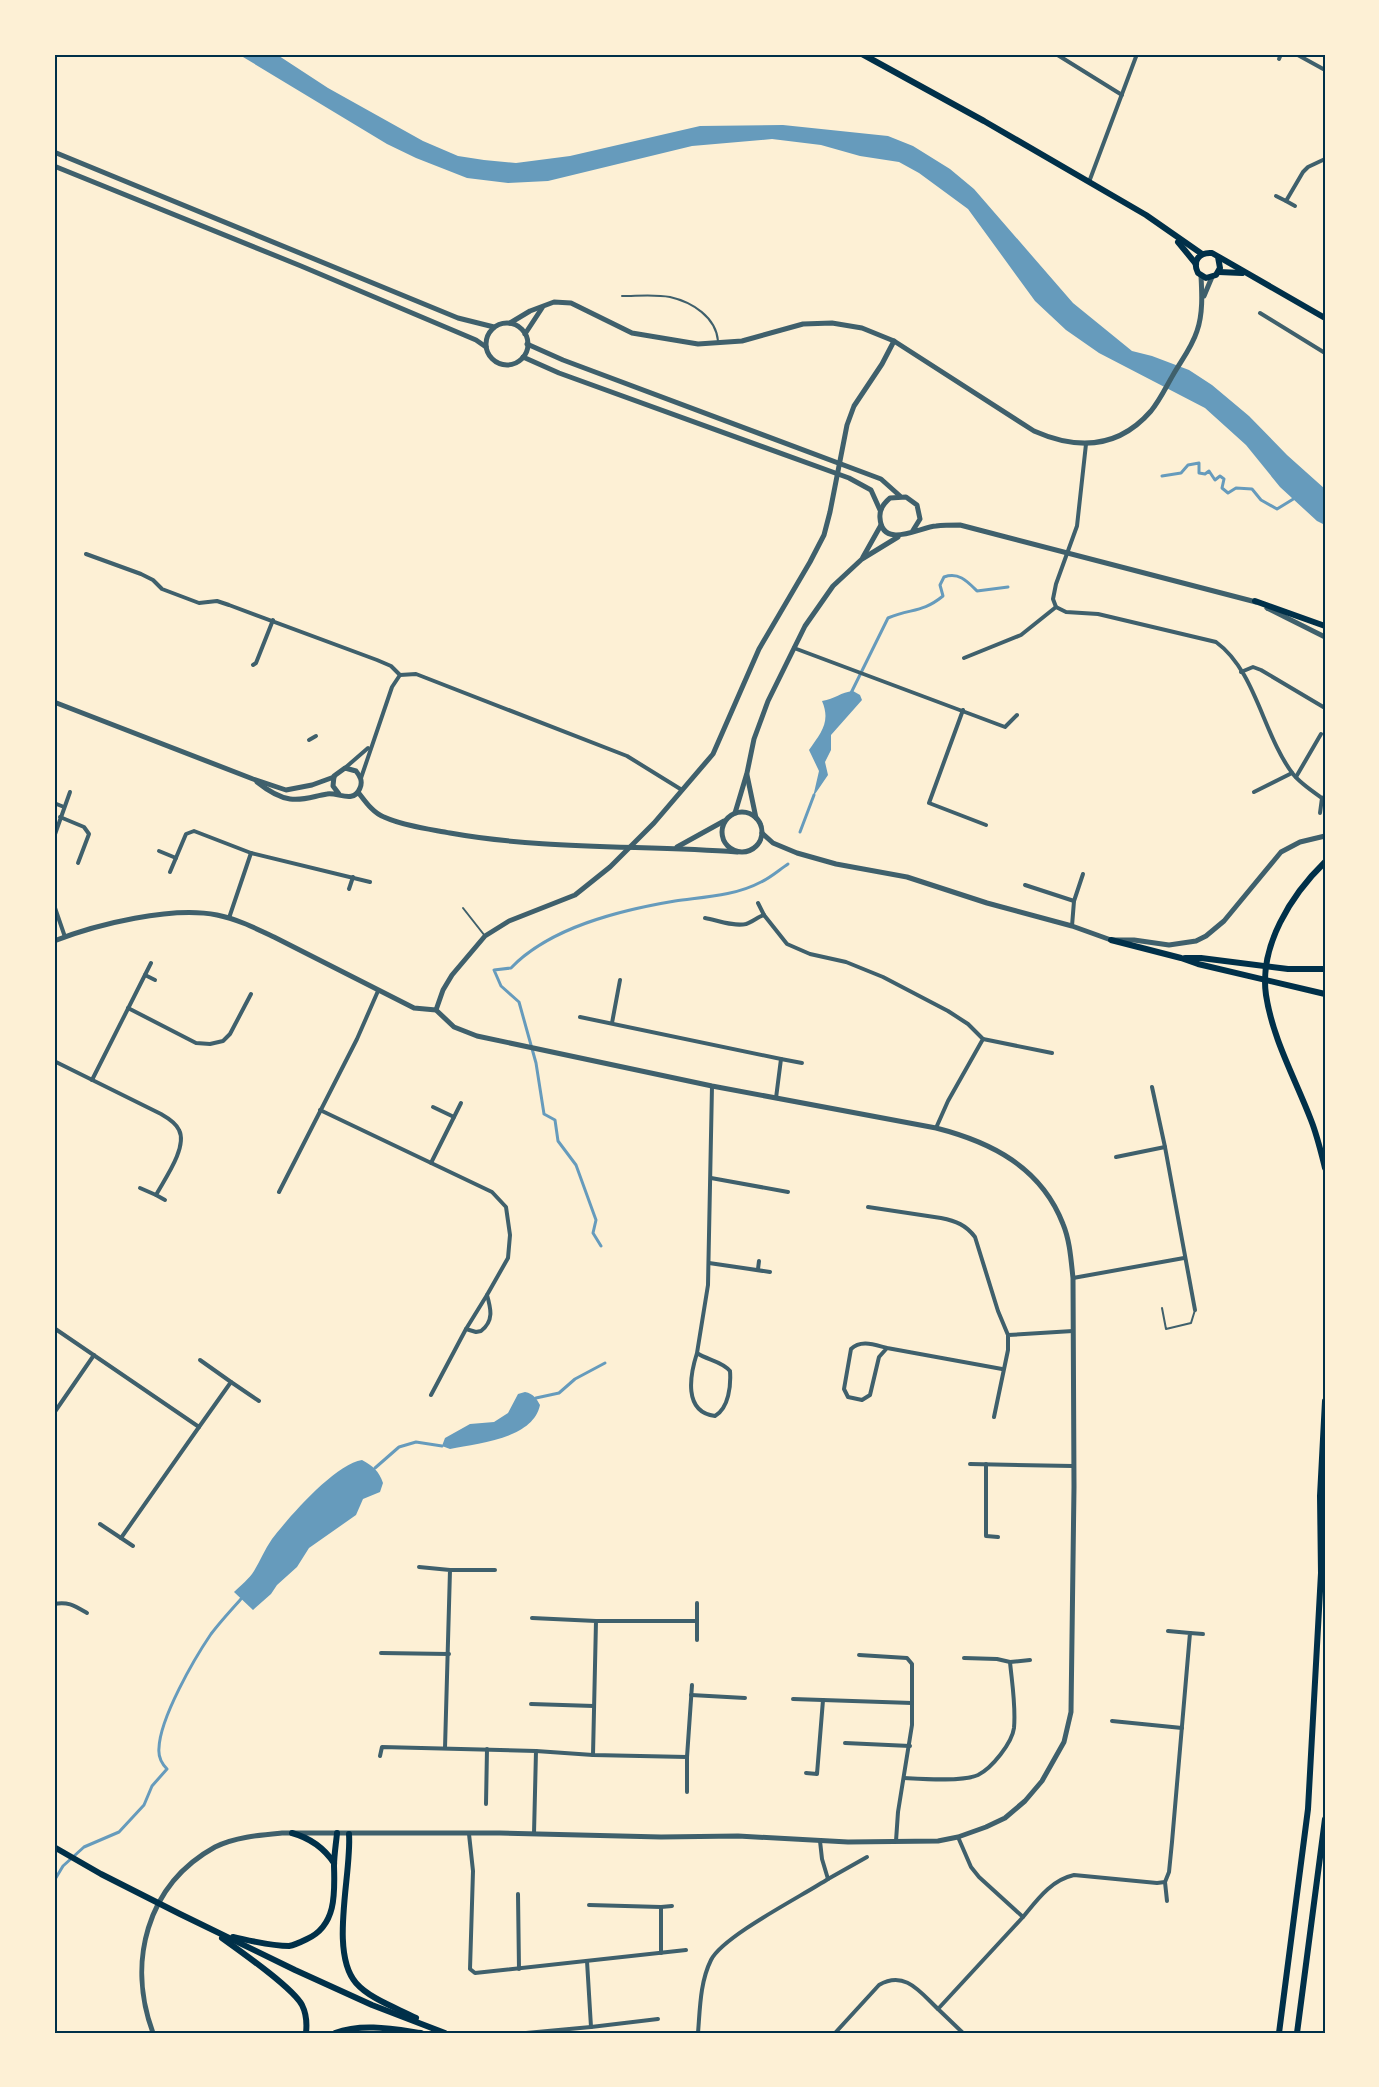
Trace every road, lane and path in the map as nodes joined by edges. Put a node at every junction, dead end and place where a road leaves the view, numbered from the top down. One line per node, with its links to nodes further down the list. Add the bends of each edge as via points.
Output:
1 (862, 54): 10 (main road)
2 (1056, 54): 6 (street)
3 (1137, 54): 6 (street)
4 (1296, 54): 5 (street)
5 (1325, 70)
6 (1122, 94): 10 (street)
7 (54, 152): 28 (street, via 458,318)
8 (1325, 159): 12 (street, via 1303,172)
9 (54, 166): 34 (street, via 301,266)
10 (1089, 183): 14 (main road)
11 (1276, 196): 12 (street)
12 (1286, 201): 13 (street)
13 (1295, 206)
14 (1170, 232): 15 (main road); 17 (main road)
15 (1202, 254): 16 (main road); 17 (main road)
16 (1218, 257): 18 (main road); 19 (main road)
17 (1196, 264): 20 (main road)
18 (1219, 272): 19 (main road); 21 (main road)
19 (1246, 274): 26 (main road)
20 (1201, 276): 21 (main road); 24 (street)
21 (1212, 278): 24 (street)
22 (622, 296): 33 (lane, via 668,296 690,305 713,322)
23 (544, 305): 27 (street); 29 (street); 33 (street, via 571,303 632,333 691,344)
24 (1201, 306): 37 (street, via 1194,339 1152,409 1128,431)
25 (1260, 313): 35 (street)
26 (1325, 318)
27 (510, 323): 28 (street); 29 (street)
28 (494, 327): 34 (street)
29 (525, 334): 32 (street)
30 (894, 341): 33 (street, via 862,328 832,323 803,324); 37 (street, via 1034,431 1052,439); 69 (street, via 854,406 830,512 817,549 759,649 713,754)
31 (1325, 343): 35 (street)
32 (527, 344): 36 (street); 38 (street, via 881,479)
33 (719, 344)
34 (486, 347): 36 (street, via 500,363 512,364)
35 (1323, 352)
36 (523, 357): 39 (street, via 849,478 871,490)
37 (1086, 444): 46 (street, via 1077,526 1056,584)
38 (900, 496): 39 (street, via 890,498); 41 (street, via 912,500 919,510 919,522)
39 (880, 510): 40 (street)
40 (881, 525): 42 (street); 44 (street)
41 (912, 532): 42 (street); 45 (street, via 960,525)
42 (898, 536): 44 (street)
43 (86, 555): 47 (street, via 153,579 162,589 199,603 217,601)
44 (862, 559): 50 (street, via 833,585)
45 (1255, 601): 48 (main road); 49 (street)
46 (1056, 607): 51 (street, via 1021,635); 53 (street, via 1216,642 1229,652)
47 (273, 620): 52 (street); 54 (street, via 391,666)
48 (1325, 626)
49 (1325, 637)
50 (794, 648): 57 (street); 64 (street, via 768,701)
51 (964, 658)
52 (253, 665)
53 (1241, 672): 56 (street, via 1253,667 1261,670); 65 (street)
54 (400, 675): 62 (street); 69 (street, via 416,674 627,756)
55 (54, 702): 67 (street)
56 (1325, 708)
57 (963, 710): 58 (street, via 1005,727); 82 (street, via 929,803)
58 (1017, 715)
59 (1321, 734): 65 (street)
60 (316, 736): 61 (street)
61 (309, 740)
62 (371, 746): 63 (street); 68 (street)
63 (345, 768): 66 (street); 68 (street, via 356,771)
64 (747, 773): 77 (street); 80 (street)
65 (1294, 775): 72 (street); 74 (street)
66 (334, 777): 67 (street, via 286,790); 73 (street, via 333,786)
67 (253, 779): 73 (street, via 289,799)
68 (361, 779): 71 (street)
69 (683, 790): 107 (street, via 610,867 575,895 509,921)
70 (70, 792): 76 (street)
71 (358, 792): 73 (street, via 349,797); 86 (street, via 382,817 476,837 537,844)
72 (1254, 792)
73 (339, 795)
74 (1323, 798): 78 (street)
75 (54, 803): 76 (street)
76 (64, 807): 79 (street)
77 (735, 813): 80 (street, via 750,813); 81 (street)
78 (1320, 813)
79 (60, 817): 85 (street); 92 (street, via 84,827 89,834)
80 (756, 818): 83 (street)
81 (725, 821): 86 (street); 88 (street, via 722,837 728,848)
82 (986, 825)
83 (762, 833): 88 (street, via 758,846); 106 (street, via 773,843 796,853 907,877)
84 (1325, 836): 109 (street, via 1281,852 1224,921 1196,941 1169,945)
85 (54, 837)
86 (676, 847): 88 (street)
87 (159, 850): 90 (street)
88 (737, 852)
89 (251, 853): 90 (street, via 194,831 186,834); 95 (street); 104 (street)
90 (176, 858): 93 (street)
91 (1325, 862): 141 (main road, via 1284,915 1268,957 1266,993 1282,1055 1311,1120)
92 (78, 863)
93 (170, 868)
94 (1083, 873): 99 (street)
95 (353, 877): 96 (street); 98 (street)
96 (370, 882)
97 (1025, 885): 99 (street)
98 (349, 889)
99 (1074, 901): 106 (street)
100 (759, 903): 103 (street)
101 (54, 905): 108 (street)
102 (463, 908): 107 (lane)
103 (764, 915): 105 (street, via 746,924); 124 (street, via 787,944 883,977 948,1011)
104 (229, 918): 108 (street, via 169,913); 117 (street, via 274,936)
105 (705, 918)
106 (1072, 926): 109 (street)
107 (485, 936): 121 (street, via 452,975)
108 (65, 937): 110 (street)
109 (1111, 940): 111 (main road)
110 (54, 941)
111 (1181, 958): 113 (main road); 119 (main road)
112 (151, 963): 114 (street)
113 (1325, 969)
114 (145, 975): 115 (street); 120 (street)
115 (155, 980)
116 (620, 980): 123 (street)
117 (378, 991): 121 (street, via 414,1008); 135 (street)
118 (251, 994): 120 (street, via 230,1034 210,1044 196,1043)
119 (1325, 994)
120 (128, 1008): 129 (street)
121 (436, 1010): 130 (street, via 453,1026 477,1036)
122 (580, 1017): 123 (street)
123 (612, 1023): 126 (street)
124 (983, 1039): 125 (street); 137 (street)
125 (1052, 1053)
126 (782, 1059): 128 (street); 132 (street)
127 (54, 1061): 129 (street)
128 (802, 1063)
129 (92, 1080): 146 (street, via 161,1114 179,1129 180,1150)
130 (712, 1086): 132 (street); 142 (street)
131 (1152, 1087): 138 (street)
132 (776, 1098): 137 (street)
133 (461, 1103): 136 (street)
134 (434, 1107): 136 (street)
135 (320, 1110): 140 (street); 144 (street)
136 (454, 1117): 140 (street)
137 (936, 1128): 154 (street, via 987,1144 1018,1163 1046,1192 1063,1223)
138 (1166, 1148): 139 (street); 149 (street)
139 (1116, 1157)
140 (431, 1163): 155 (street, via 492,1192 506,1207 510,1252)
141 (1325, 1168)
142 (711, 1178): 145 (street); 151 (street)
143 (140, 1188): 146 (street)
144 (279, 1192)
145 (788, 1192)
146 (156, 1196): 147 (street)
147 (165, 1200)
148 (867, 1207): 161 (street, via 953,1220 967,1228 975,1237)
149 (1185, 1258): 154 (street); 157 (street)
150 (759, 1261): 152 (street)
151 (709, 1263): 152 (street); 163 (street)
152 (758, 1269): 153 (street)
153 (770, 1272)
154 (1073, 1278): 160 (street)
155 (487, 1295): 159 (street); 159 (street, via 491,1314 486,1327 476,1332)
156 (1162, 1308): 157 (lane, via 1166,1329 1191,1323)
157 (1195, 1310)
158 (54, 1328): 164 (street)
159 (466, 1329): 168 (street)
160 (1073, 1331): 161 (street); 176 (street)
161 (1008, 1335): 166 (street)
162 (887, 1348): 162 (street, via 879,1357 870,1395 862,1400 848,1397 844,1389 851,1349 861,1343); 166 (street)
163 (697, 1353): 163 (street, via 730,1371 728,1396 715,1416 700,1411 691,1393)
164 (94, 1355): 171 (street); 173 (street)
165 (200, 1360): 167 (street)
166 (1002, 1369): 172 (street)
167 (231, 1382): 169 (street); 173 (street)
168 (430, 1395)
169 (259, 1401)
170 (1325, 1401): 260 (main road, via 1310,1786)
171 (54, 1413)
172 (994, 1417)
173 (199, 1427): 179 (street)
174 (970, 1464): 175 (street)
175 (986, 1464): 176 (street); 178 (street, via 986,1536)
176 (1073, 1466): 228 (street, via 1071,1712 1064,1742 1042,1781 1025,1801 1005,1818)
177 (100, 1524): 179 (street)
178 (998, 1537)
179 (121, 1538): 180 (street)
180 (133, 1546)
181 (419, 1567): 182 (street)
182 (450, 1570): 183 (street); 195 (street)
183 (495, 1570)
184 (697, 1603): 189 (street)
185 (54, 1604): 186 (street, via 65,1602)
186 (87, 1613)
187 (532, 1618): 188 (street)
188 (596, 1621): 189 (street); 207 (street)
189 (697, 1621): 193 (street)
190 (1168, 1631): 191 (street)
191 (1190, 1633): 192 (street); 209 (street)
192 (1203, 1634)
193 (697, 1640)
194 (381, 1653): 195 (street)
195 (449, 1654): 212 (street)
196 (859, 1656): 205 (street, via 907,1658 912,1664)
197 (964, 1658): 199 (street)
198 (1030, 1660): 199 (street)
199 (1010, 1662): 219 (street, via 1014,1730 993,1764 978,1775 964,1778)
200 (692, 1685): 201 (street)
201 (692, 1695): 202 (street); 217 (street)
202 (745, 1698)
203 (793, 1699): 204 (street)
204 (823, 1700): 205 (street); 218 (street, via 817,1774)
205 (912, 1703): 211 (street)
206 (531, 1704): 207 (street)
207 (594, 1706): 215 (street)
208 (1112, 1721): 209 (street)
209 (1182, 1728): 235 (street)
210 (845, 1743): 211 (street)
211 (910, 1746): 219 (street)
212 (445, 1748): 213 (street); 216 (street, via 382,1747)
213 (487, 1749): 214 (street); 221 (street)
214 (536, 1751): 215 (street); 227 (street)
215 (593, 1755): 217 (street)
216 (380, 1756)
217 (687, 1757): 220 (street)
218 (806, 1773)
219 (904, 1778): 230 (street)
220 (687, 1792)
221 (486, 1804)
222 (1325, 1819): 261 (main road)
223 (292, 1833): 224 (street); 233 (main road, via 318,1846); 252 (street, via 247,1837 217,1846 191,1863 160,1900 146,1935 142,1964 142,1993)
224 (336, 1833): 225 (street); 233 (main road)
225 (348, 1834): 226 (street); 251 (main road, via 343,1925 350,1973 371,1994)
226 (469, 1834): 227 (street); 247 (street, via 470,1969 475,1973)
227 (534, 1835): 229 (street)
228 (958, 1837): 230 (street); 241 (street, via 971,1867)
229 (820, 1840): 230 (street); 234 (street)
230 (896, 1842)
231 (54, 1847): 242 (main road)
232 (867, 1857): 234 (street)
233 (334, 1863): 243 (main road, via 335,1899 326,1926 314,1936 292,1946)
234 (828, 1880): 257 (street, via 719,1948 703,1983)
235 (1165, 1882): 237 (street); 241 (street, via 1062,1877)
236 (518, 1893): 247 (street)
237 (1167, 1901)
238 (589, 1905): 240 (street)
239 (672, 1906): 240 (street)
240 (661, 1907): 245 (street)
241 (1023, 1917): 248 (street)
242 (209, 1929): 243 (main road); 253 (main road, via 253,1960 302,2005)
243 (224, 1936): 251 (main road, via 372,2005)
244 (686, 1950): 245 (street)
245 (661, 1953): 246 (street)
246 (586, 1961): 247 (street); 250 (street)
247 (519, 1969)
248 (938, 2009): 258 (street, via 908,1982 888,1980); 259 (street)
249 (658, 2019): 250 (street)
250 (591, 2027): 256 (street)
251 (442, 2032)
252 (153, 2033)
253 (306, 2033)
254 (335, 2033): 255 (main road, via 351,2028 386,2028)
255 (421, 2033)
256 (526, 2033)
257 (698, 2033)
258 (835, 2033)
259 (963, 2033)
260 (1279, 2033)
261 (1297, 2033)

